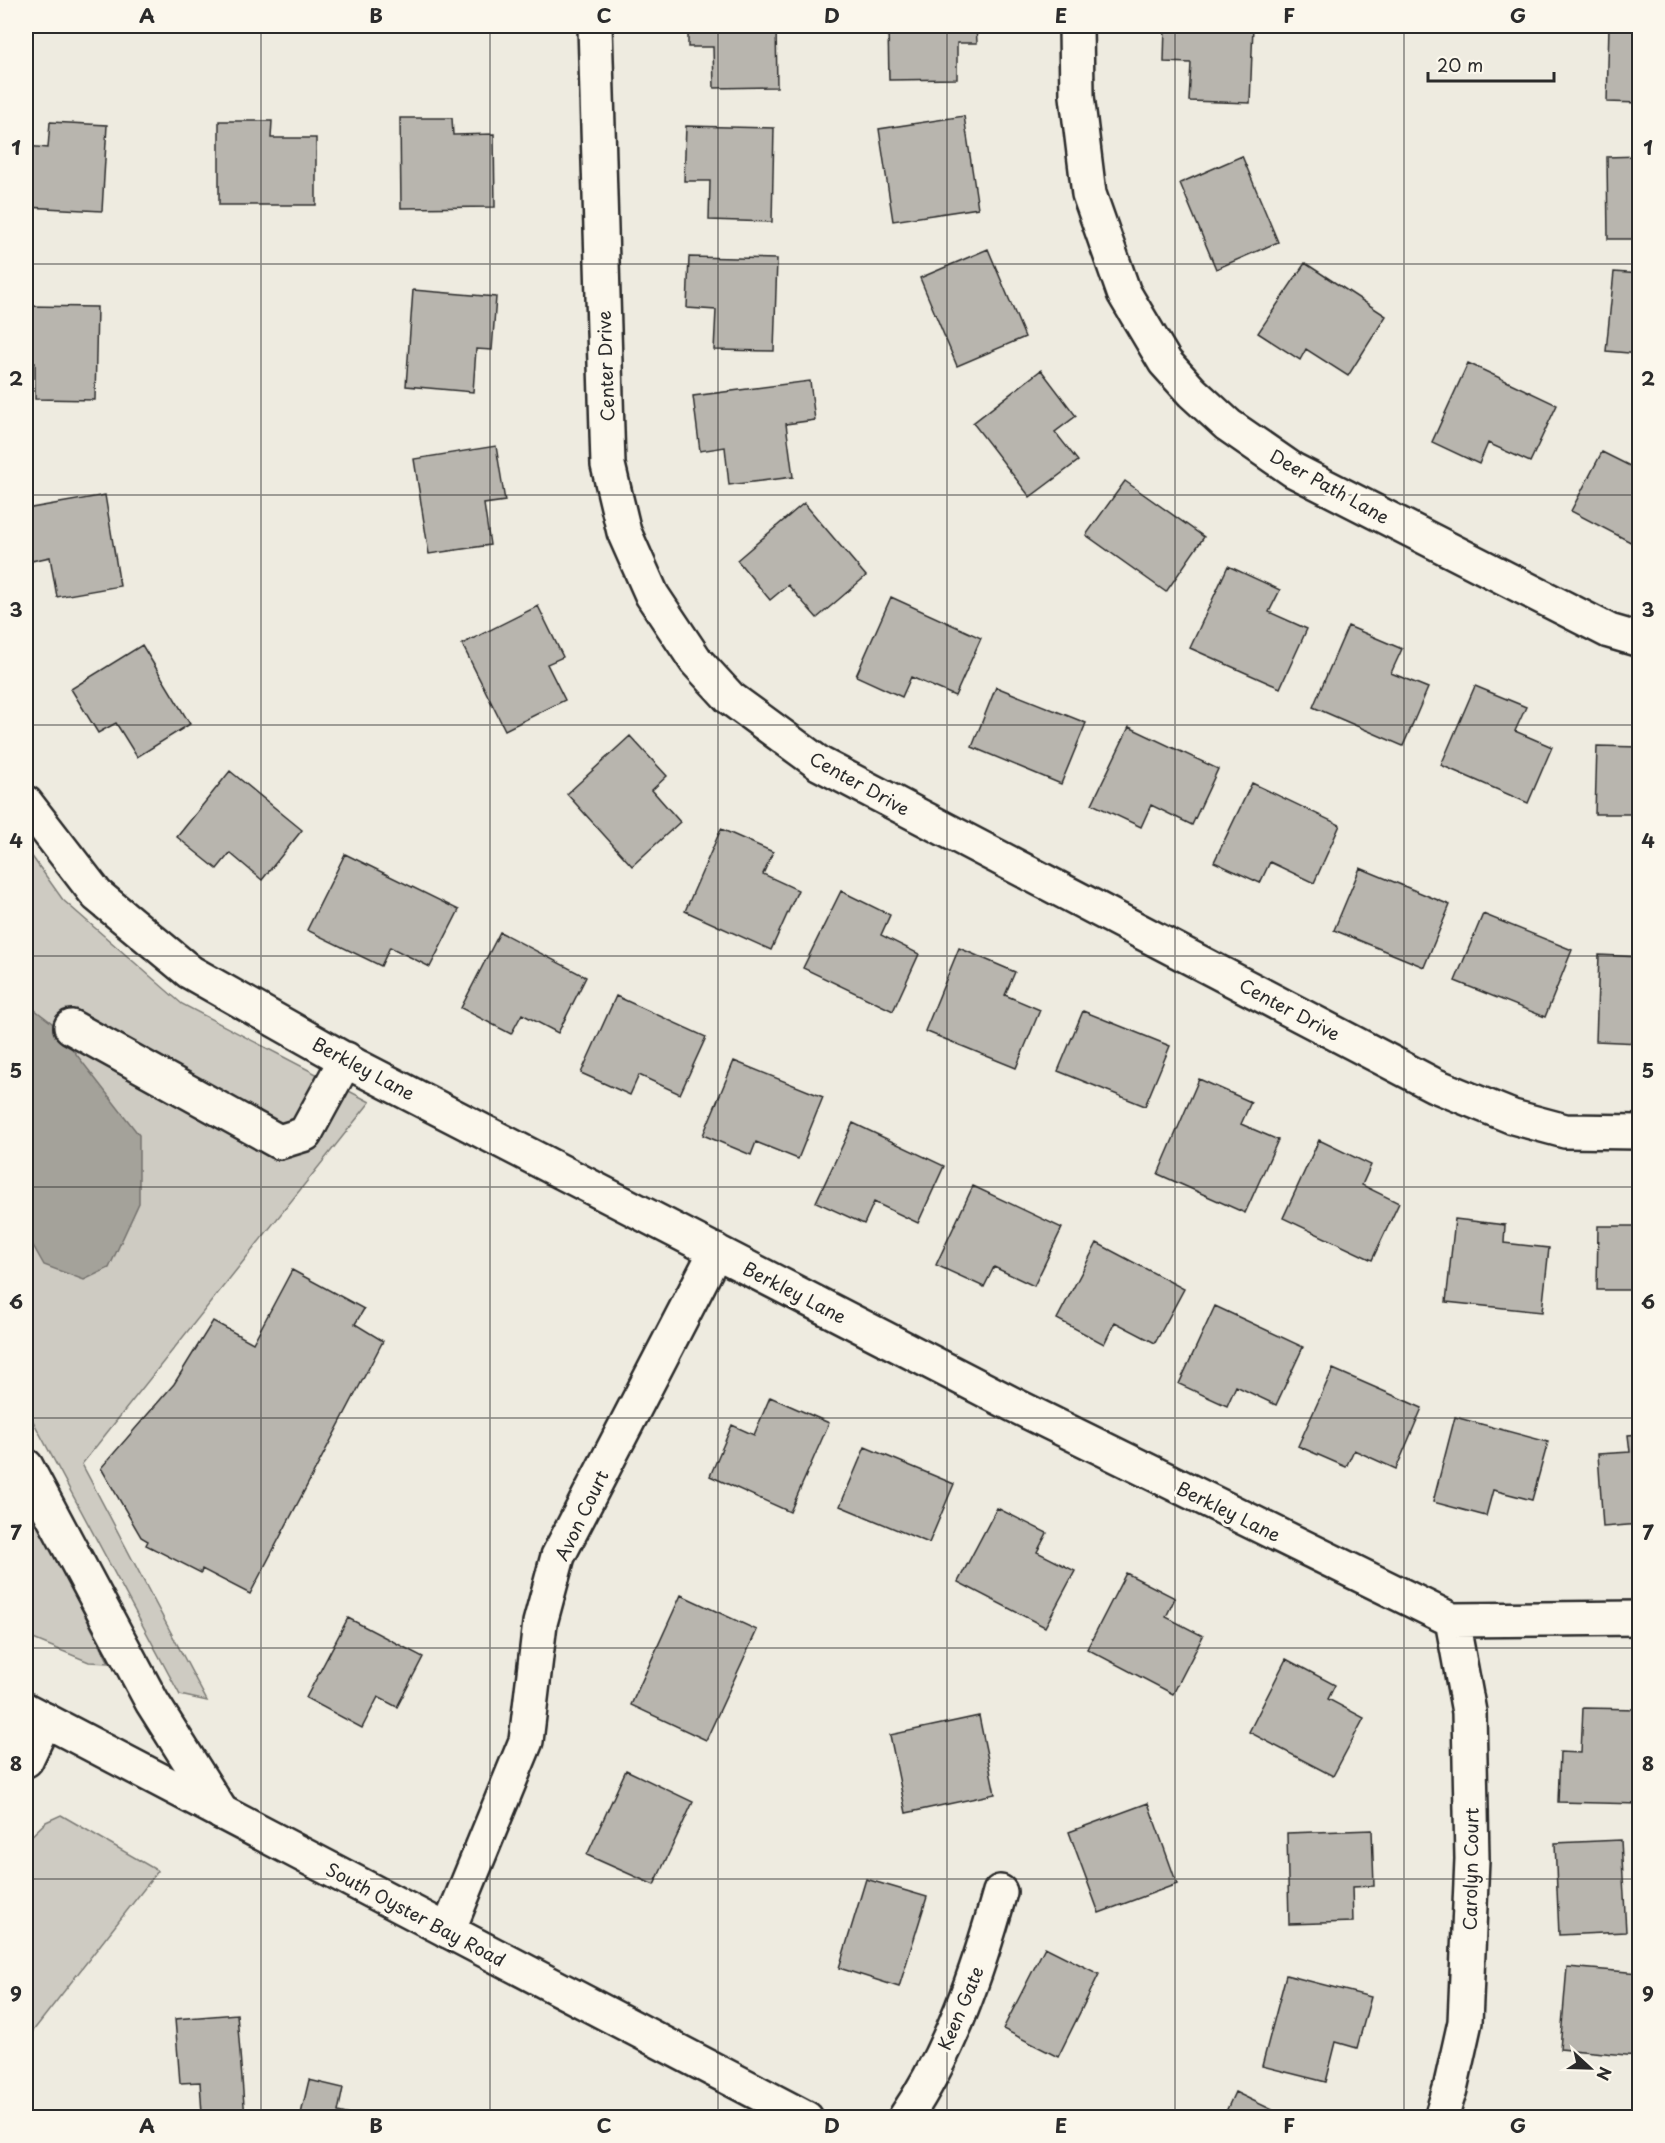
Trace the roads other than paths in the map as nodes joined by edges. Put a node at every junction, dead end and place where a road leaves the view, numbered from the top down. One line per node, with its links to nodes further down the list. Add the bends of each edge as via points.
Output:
1 (596, 26): 7 (main road, Center Drive, via 608,465 624,532 652,595 696,661 730,698 819,764 1434,1085 1513,1117 1565,1131)
2 (1076, 26): 3 (main road, Deer Path Lane, via 1077,96 1089,194 1124,294 1165,362 1185,385 1228,425 1293,471 1609,631)
3 (1640, 640)
4 (26, 803): 6 (main road, Berkley Lane, via 97,895 190,972)
5 (70, 1027): 6 (main road, via 279,1142 305,1134)
6 (346, 1059): 8 (main road, Berkley Lane)
7 (1640, 1132)
8 (716, 1251): 11 (main road, Berkley Lane, via 1014,1405); 16 (main road, Avon Court, via 558,1556 540,1623 526,1741)
9 (26, 1466): 14 (main road, via 152,1702)
10 (1640, 1618): 11 (main road, Berkley Lane)
11 (1452, 1620): 19 (main road, Carolyn Court, via 1469,1712 1472,1859 1465,2022)
12 (35, 1715): 13 (main road); 14 (main road, South Oyster Bay Road)
13 (26, 1760)
14 (222, 1813): 16 (main road, South Oyster Bay Road)
15 (1000, 1892): 18 (main road, Keen Gate, via 981,1958 950,2033)
16 (448, 1931): 17 (main road, South Oyster Bay Road)
17 (806, 2118)
18 (905, 2118)
19 (1441, 2118)

